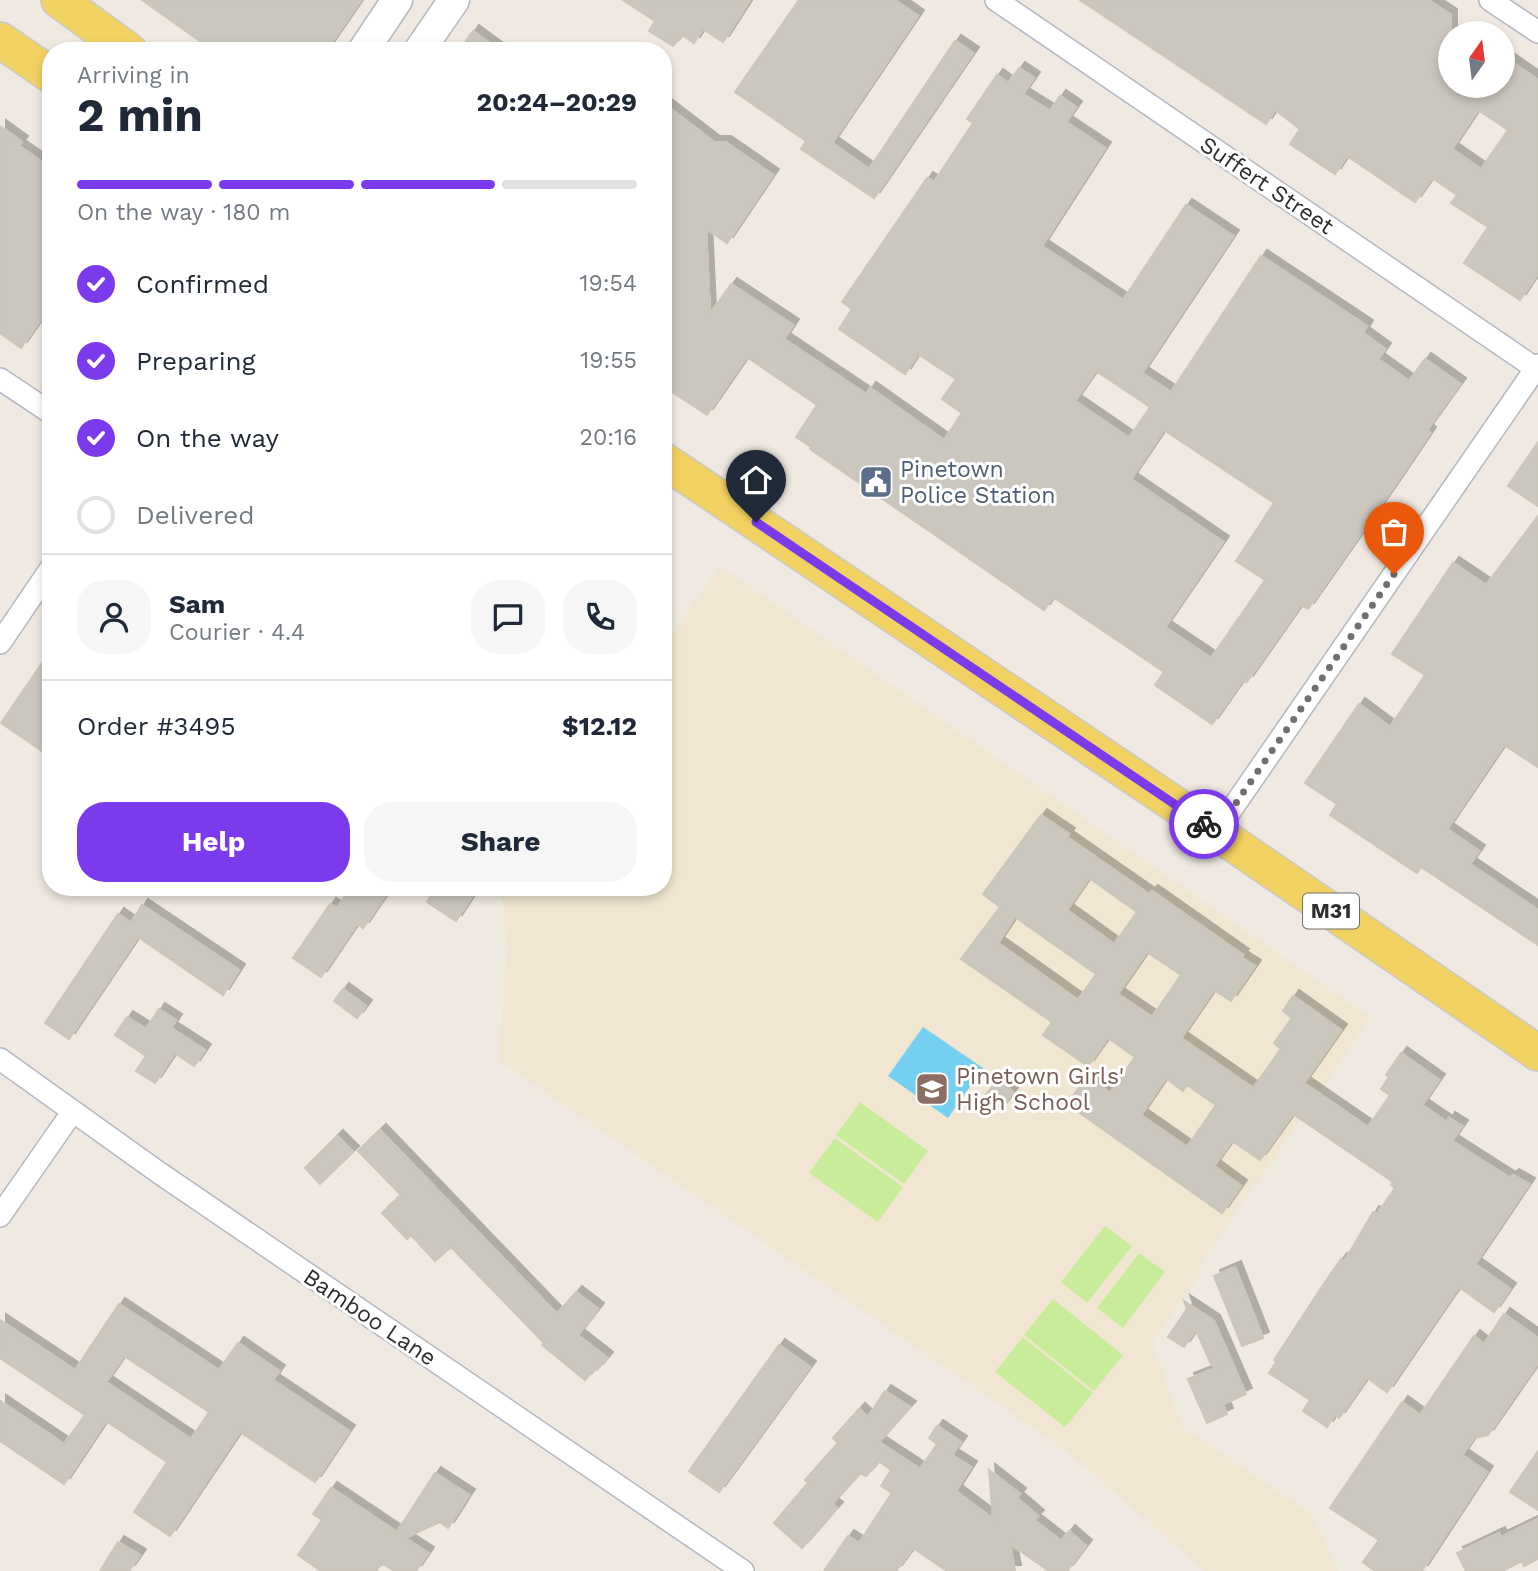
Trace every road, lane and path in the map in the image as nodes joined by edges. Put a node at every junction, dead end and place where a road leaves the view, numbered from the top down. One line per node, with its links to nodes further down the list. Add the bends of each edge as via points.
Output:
1 (59, 0): 8 (main road)
2 (397, 0): 9 (main road)
3 (454, 0): 10 (main road)
4 (996, 0): 12 (street, Suffert Street)
5 (1490, 0): 6 (street)
6 (1538, 32)
7 (0, 40): 11 (main road)
8 (117, 42)
9 (369, 42)
10 (425, 42)
11 (42, 69)
12 (1537, 368): 18 (street)
13 (0, 379): 14 (street)
14 (42, 407)
15 (672, 466): 18 (main road, M31)
16 (42, 581): 17 (street)
17 (0, 643)
18 (1216, 832): 19 (main road, M31)
19 (1538, 1053)
20 (0, 1059): 21 (street, Bamboo Lane)
21 (73, 1111): 22 (street); 23 (street, Bamboo Lane)
22 (0, 1216)
23 (743, 1571)

